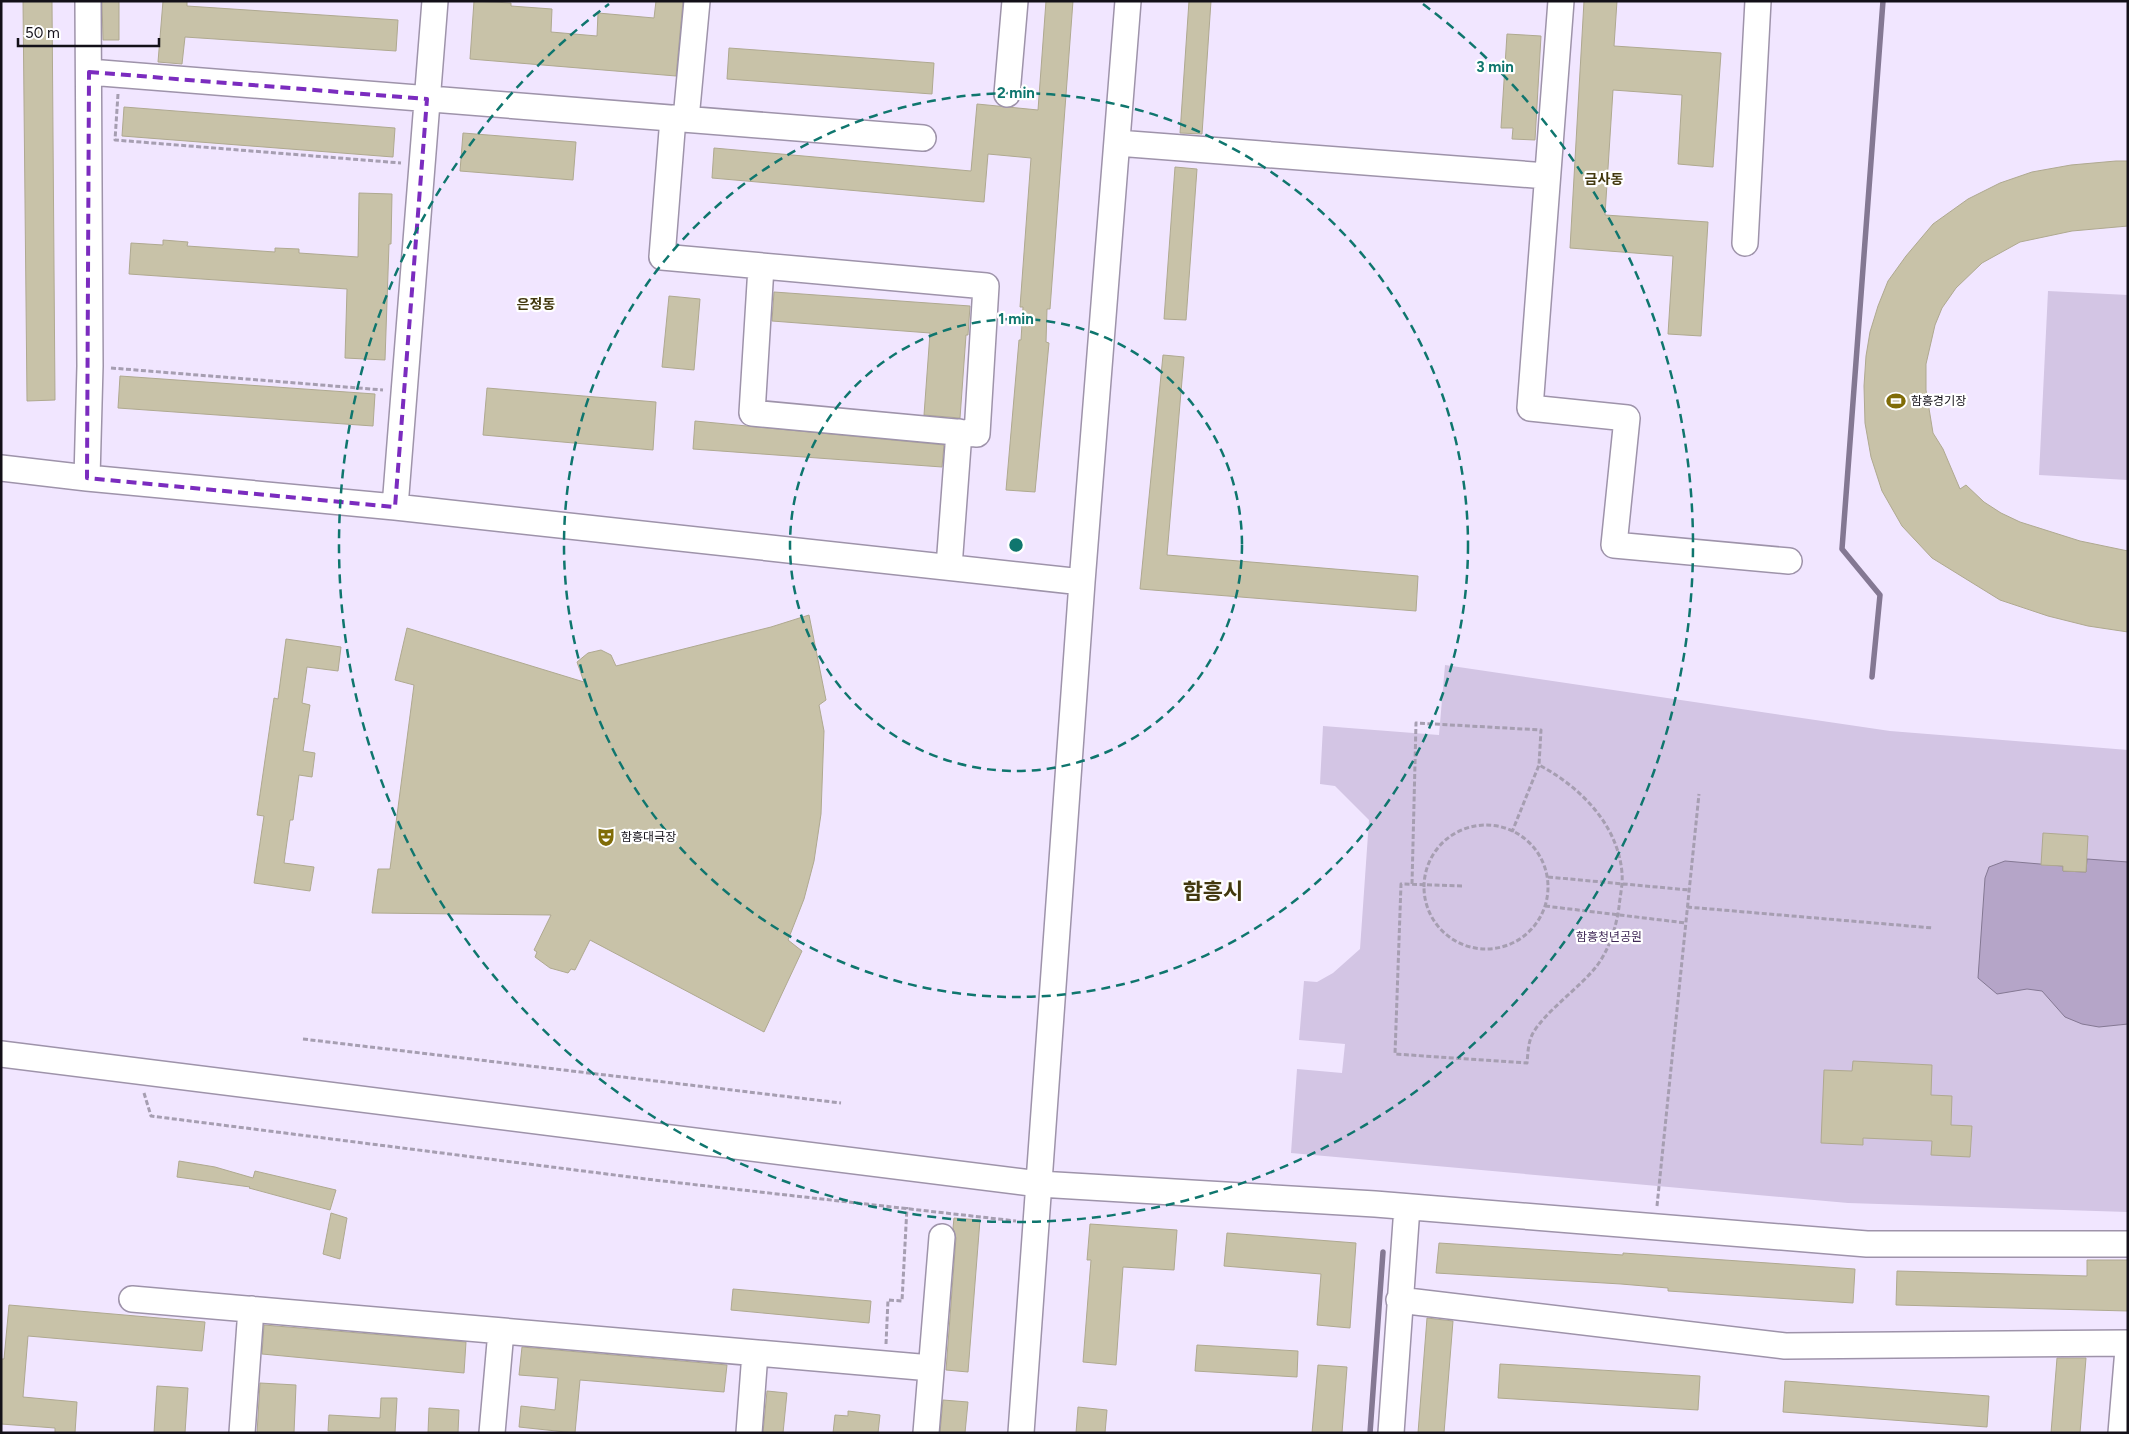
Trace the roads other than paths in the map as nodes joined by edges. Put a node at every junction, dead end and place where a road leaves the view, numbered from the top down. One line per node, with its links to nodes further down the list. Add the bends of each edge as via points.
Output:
1 (88, 1): 8 (street)
2 (435, 1): 10 (street)
3 (698, 1): 11 (street)
4 (1015, 1): 9 (street)
5 (1128, 1): 13 (street)
6 (1560, 1): 14 (street)
7 (1758, 1): 15 (street)
8 (89, 72): 10 (street); 19 (street)
9 (1007, 94)
10 (427, 99): 11 (street); 20 (street)
11 (679, 118): 12 (street); 16 (street, via 662,257)
12 (923, 138)
13 (1117, 143): 14 (street); 23 (street)
14 (1547, 176): 21 (street, via 1530,408 1628,418 1614,545)
15 (1745, 243)
16 (761, 267): 17 (street, via 752,413); 17 (street, via 986,286 976,434)
17 (959, 432): 22 (street)
18 (1, 468): 19 (street)
19 (87, 478): 20 (street)
20 (395, 507): 22 (street)
21 (1789, 561)
22 (949, 567): 23 (street)
23 (1082, 582): 25 (street)
24 (1, 1054): 25 (street)
25 (1039, 1184): 26 (street); 41 (street)
26 (1407, 1207): 28 (street, via 1867,1244); 30 (street)
27 (942, 1237): 36 (street)
28 (2128, 1244)
29 (132, 1298): 31 (street)
30 (1399, 1300): 33 (street, via 1785,1346); 42 (street)
31 (251, 1309): 32 (street); 37 (street)
32 (501, 1331): 35 (street); 38 (street)
33 (2128, 1343)
34 (2128, 1349): 43 (street)
35 (755, 1353): 36 (street); 39 (street)
36 (931, 1368): 40 (street)
37 (242, 1433)
38 (492, 1433)
39 (749, 1433)
40 (926, 1433)
41 (1021, 1433)
42 (1391, 1433)
43 (2121, 1433)

